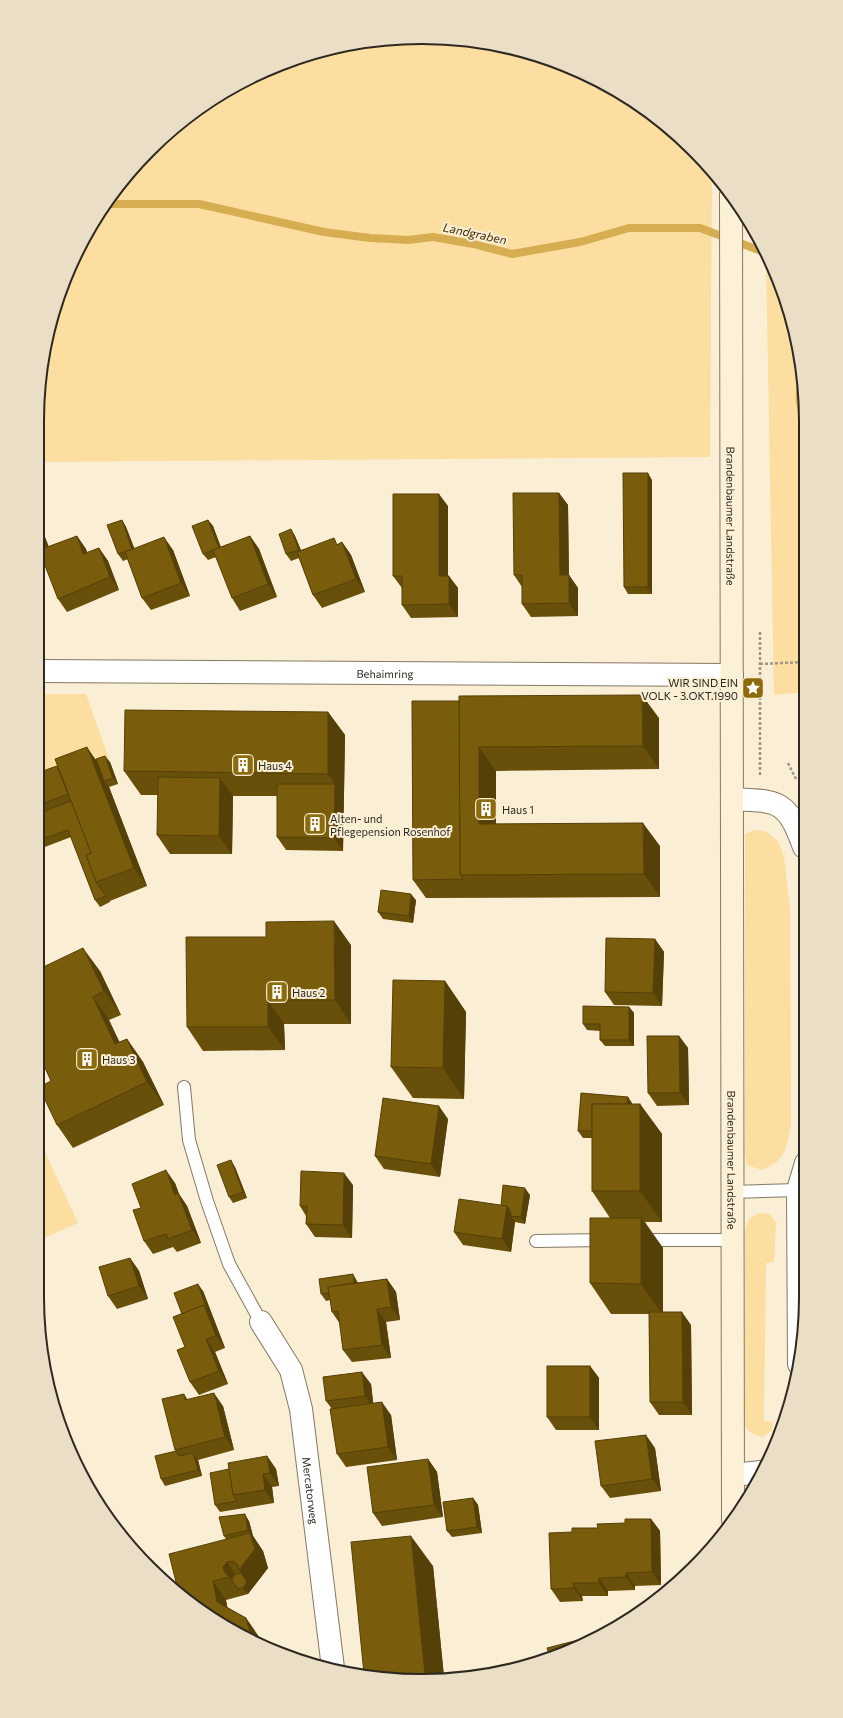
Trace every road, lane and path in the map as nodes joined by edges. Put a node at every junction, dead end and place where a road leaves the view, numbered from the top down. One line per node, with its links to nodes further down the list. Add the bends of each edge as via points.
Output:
1 (731, 206): 5 (main road, Brandenbaumer Landstraße)
2 (799, 662): 3 (path)
3 (760, 664)
4 (44, 671): 5 (street, Behaimring)
5 (732, 675): 8 (main road, Brandenbaumer Landstraße)
6 (788, 763): 7 (path)
7 (796, 779)
8 (732, 799): 9 (street, via 772,802 781,806); 13 (main road, Brandenbaumer Landstraße)
9 (799, 831)
10 (184, 1087): 19 (lane, via 189,1140 207,1201 228,1264)
11 (799, 1187): 12 (street)
12 (798, 1190): 13 (lane); 18 (street)
13 (733, 1192): 16 (main road, Brandenbaumer Landstraße)
14 (616, 1240): 17 (lane)
15 (632, 1240): 16 (lane)
16 (732, 1240): 21 (main road, Brandenbaumer Landstraße)
17 (536, 1241)
18 (799, 1305)
19 (261, 1322): 23 (street, Mercatorweg, via 291,1370 301,1409)
20 (755, 1473): 21 (street)
21 (733, 1475): 22 (main road, Brandenbaumer Landstraße)
22 (733, 1509)
23 (332, 1663)

